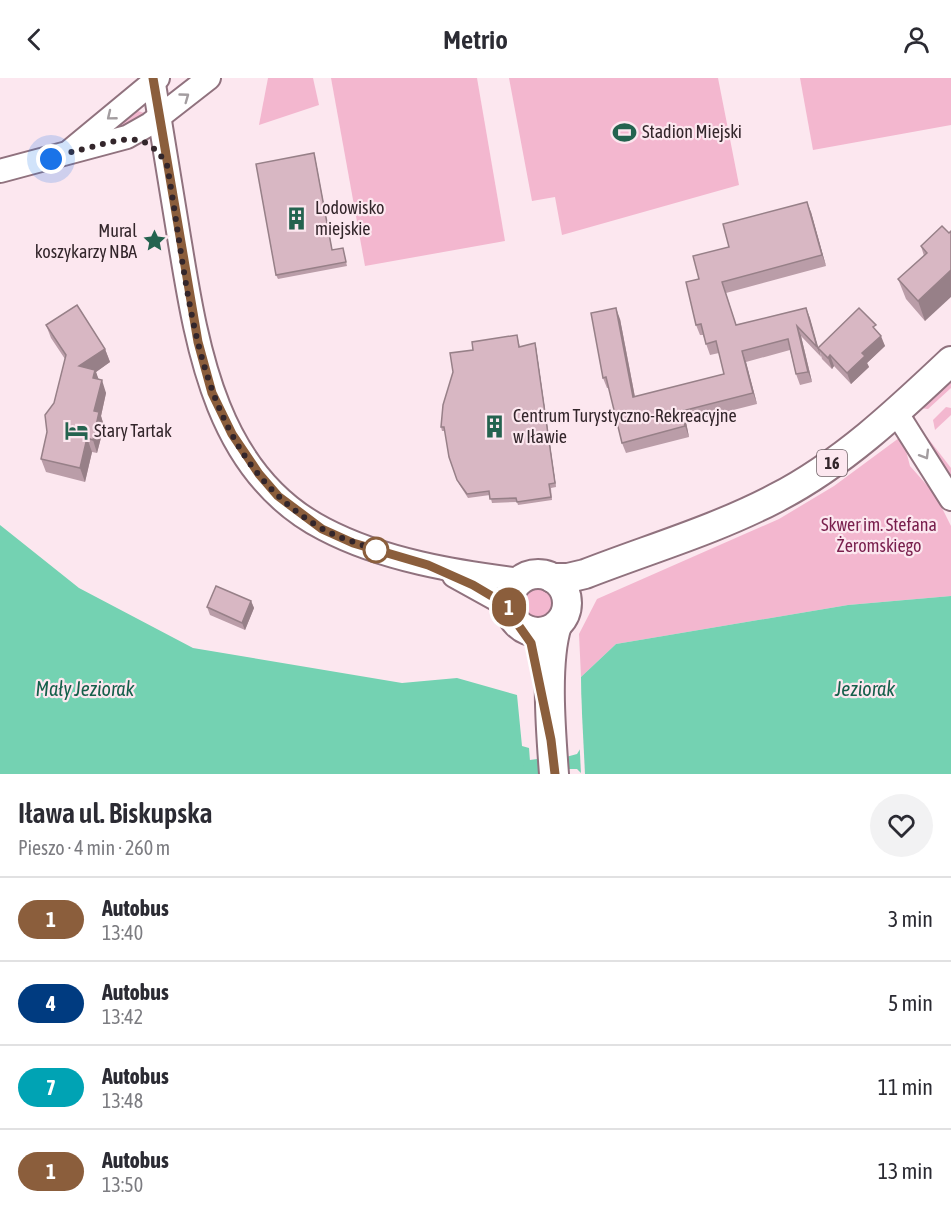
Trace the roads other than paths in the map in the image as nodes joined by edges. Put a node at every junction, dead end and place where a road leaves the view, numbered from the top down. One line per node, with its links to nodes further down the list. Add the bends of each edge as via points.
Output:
1 (209, 78): 3 (street, one-way to 1)
2 (155, 79): 3 (street); 5 (street, one-way to 5)
3 (159, 116): 4 (street); 6 (street)
4 (127, 137): 5 (street); 6 (street, via 160,152)
5 (70, 151): 7 (street)
6 (167, 165): 12 (street, via 198,342 212,393 232,434 278,496 322,529 353,543)
7 (0, 171)
8 (951, 361): 9 (main road, 16)
9 (896, 412): 10 (street, one-way to 10); 11 (main road, 16, via 802,483)
10 (951, 499)
11 (693, 535): 13 (main road, 16, via 585,574); 15 (main road, 16, via 666,553 591,589)
12 (428, 565): 14 (street); 16 (street, via 473,585)
13 (552, 578): 14 (main road, 16, via 539,575); 15 (main road, via 564,591)
14 (522, 580): 16 (main road, via 511,595)
15 (562, 617): 16 (main road, 16, via 540,632); 17 (main road, via 553,639)
16 (516, 618): 17 (main road, via 531,643)
17 (551, 740): 18 (main road)
18 (555, 774)

